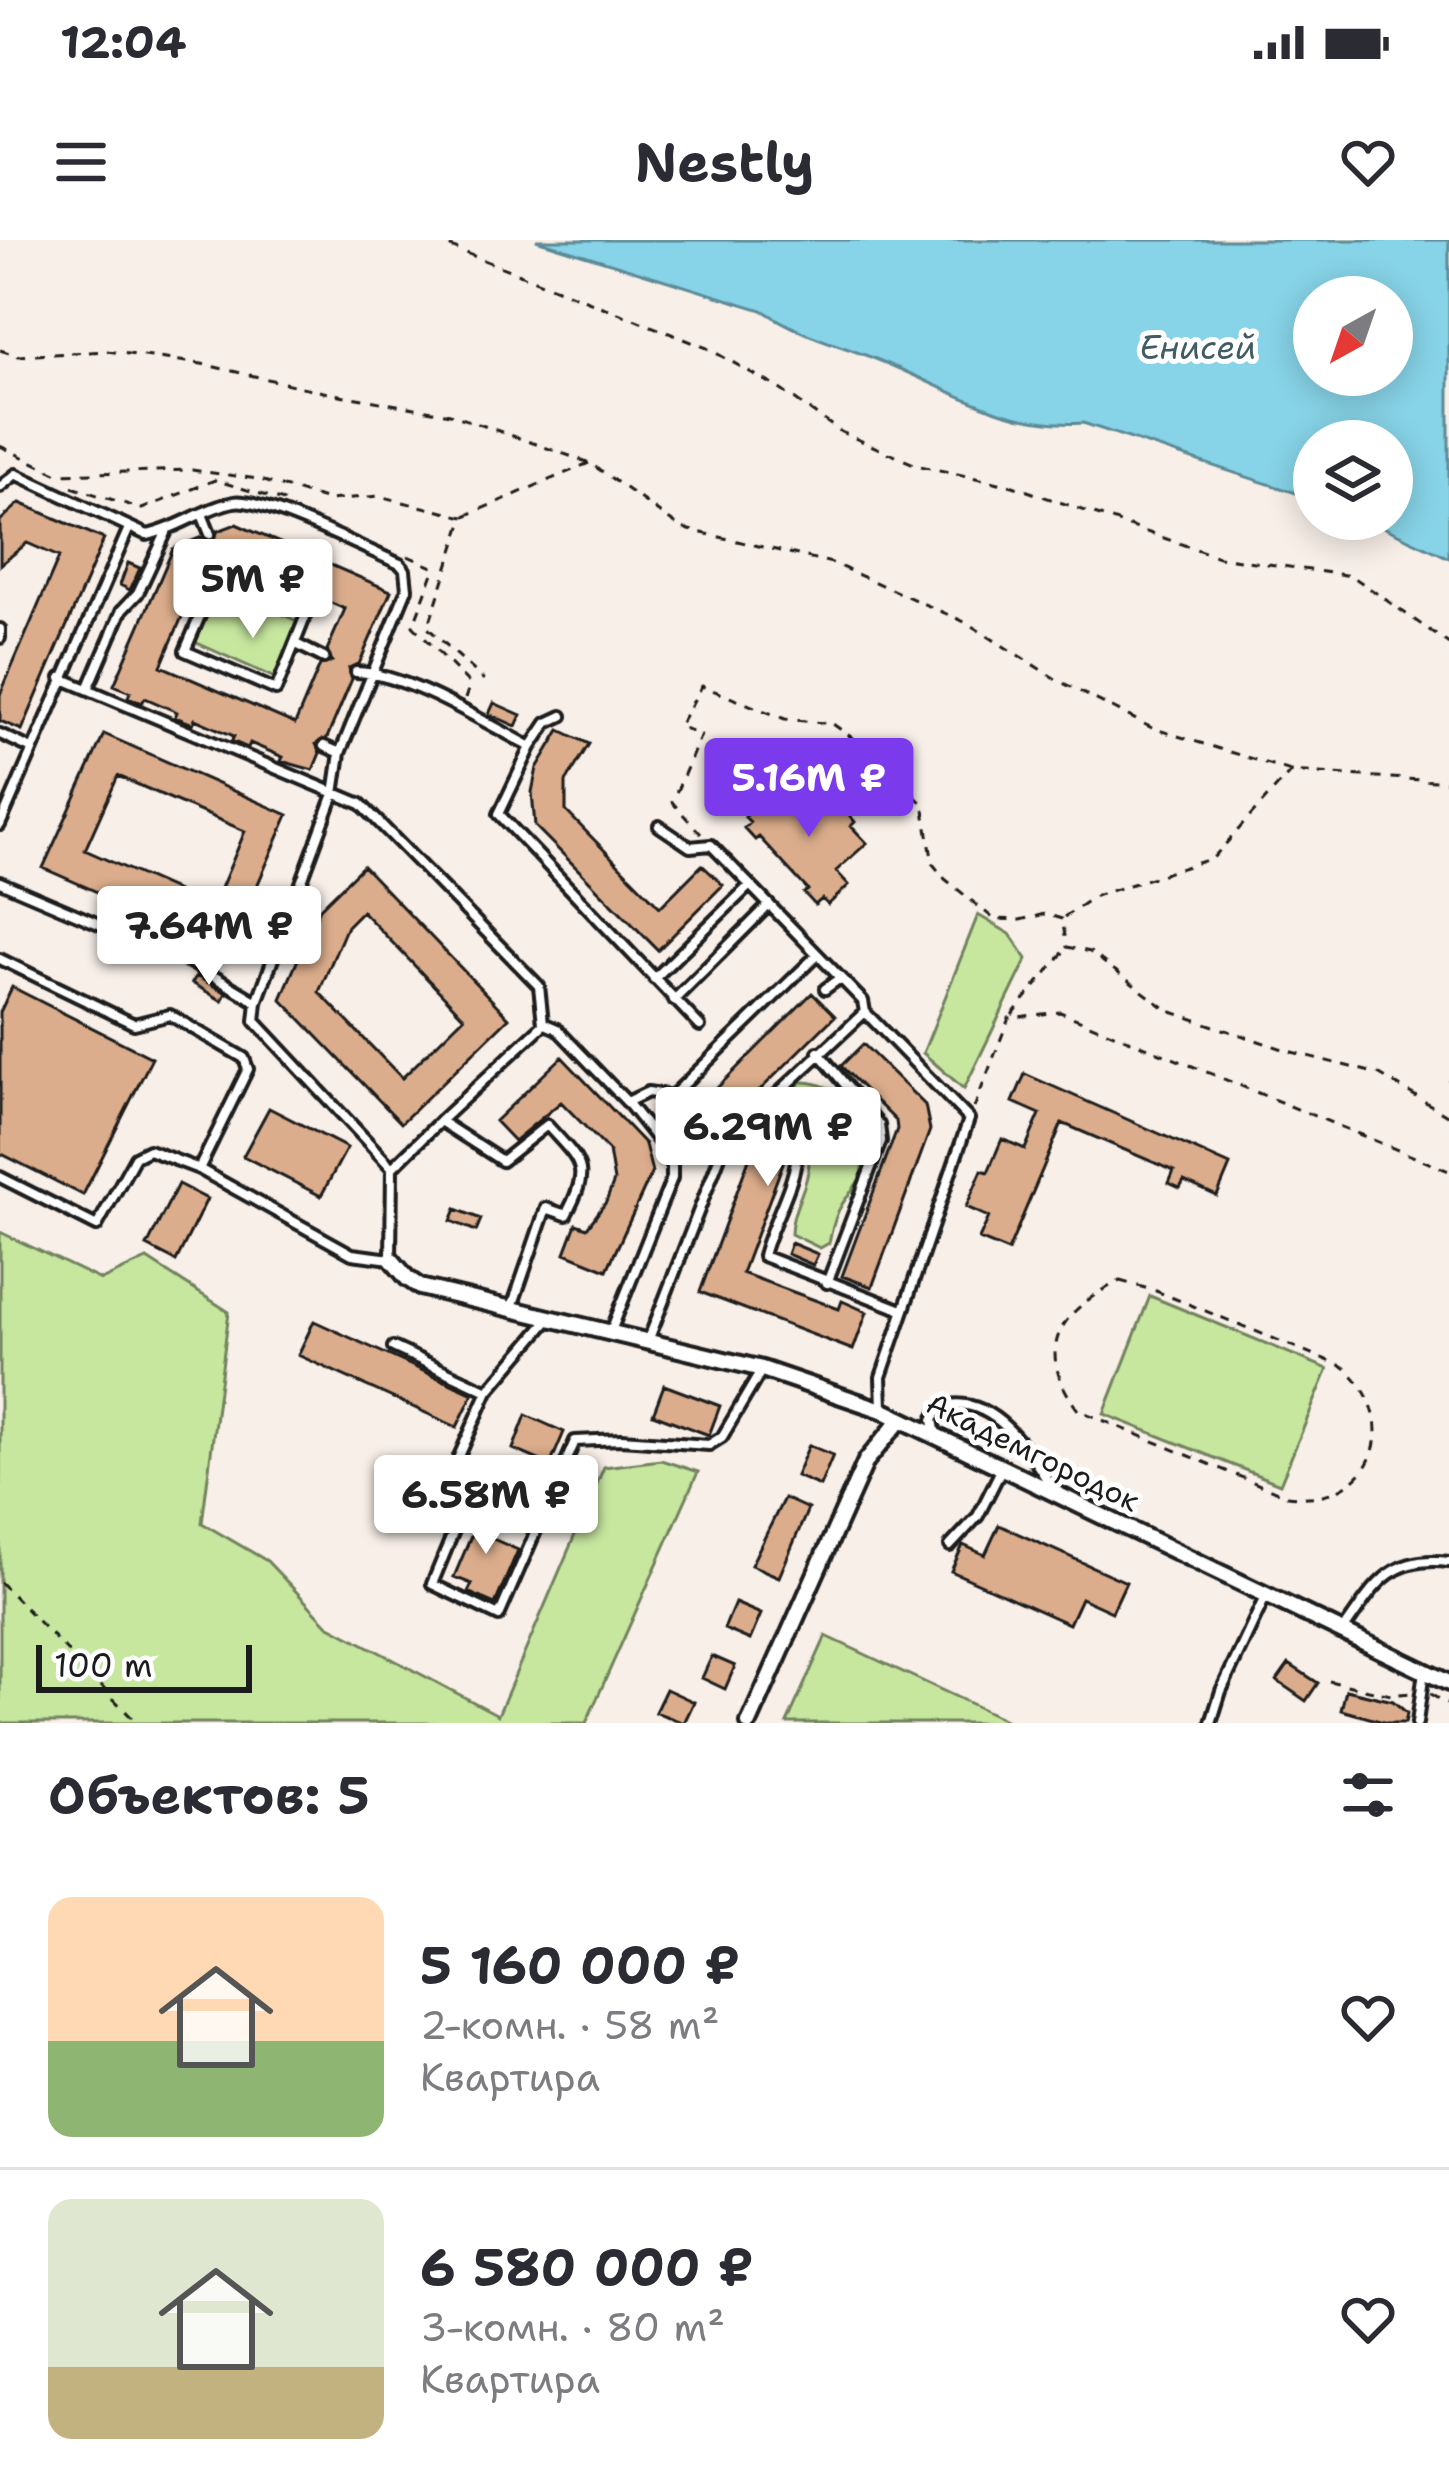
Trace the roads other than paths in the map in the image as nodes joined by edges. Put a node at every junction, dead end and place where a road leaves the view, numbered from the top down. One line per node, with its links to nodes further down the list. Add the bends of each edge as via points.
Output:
1 (0, 487): 3 (lane, via 16,473)
2 (202, 514): 4 (lane); 5 (lane); 11 (lane, via 253,502 400,564 407,589)
3 (129, 528): 4 (lane); 12 (lane)
4 (166, 531): 13 (lane)
5 (210, 534)
6 (221, 562): 7 (lane)
7 (227, 576): 8 (lane, via 302,609); 8 (lane, via 214,583 185,651 276,690)
8 (296, 644): 9 (lane)
9 (323, 658)
10 (356, 672): 11 (lane)
11 (374, 672): 17 (lane); 19 (lane)
12 (62, 678): 13 (lane); 18 (lane)
13 (88, 689): 20 (lane)
14 (562, 716): 17 (lane)
15 (0, 734): 18 (lane)
16 (324, 746): 19 (lane)
17 (531, 747): 29 (lane, via 499,814)
18 (32, 749): 21 (lane)
19 (340, 753): 20 (lane)
20 (334, 794): 32 (lane); 34 (lane, via 361,805 539,986)
21 (0, 825)
22 (659, 826): 24 (lane, via 690,847 711,844)
23 (0, 882): 32 (lane, via 193,964)
24 (749, 886): 25 (lane); 29 (lane)
25 (769, 905): 26 (lane); 31 (lane)
26 (817, 955): 28 (lane); 37 (lane)
27 (0, 959): 41 (lane, via 134,1024 170,1015 244,1058 248,1069)
28 (840, 978): 30 (lane); 33 (lane)
29 (654, 979): 31 (lane)
30 (825, 989)
31 (674, 1000): 35 (lane)
32 (257, 1002): 40 (lane, via 255,1021)
33 (865, 1012): 36 (lane); 46 (lane, via 969,1119)
34 (543, 1023): 38 (lane); 39 (lane)
35 (700, 1026)
36 (818, 1052): 44 (lane, via 879,1125 881,1141); 44 (lane, via 772,1102 798,1154 763,1256)
37 (672, 1096): 38 (lane, via 648,1092); 49 (lane, via 720,1156)
38 (627, 1102): 48 (lane, via 672,1158 672,1178)
39 (440, 1121): 40 (lane); 45 (lane, via 502,1161 547,1125 578,1161 582,1184 566,1215 546,1208)
40 (392, 1168): 43 (lane)
41 (199, 1169): 42 (lane, via 149,1150 136,1156 97,1226); 43 (lane, via 352,1254)
42 (0, 1178)
43 (391, 1258): 45 (street, via 420,1287)
44 (827, 1283): 46 (lane)
45 (512, 1307): 47 (street)
46 (902, 1310): 53 (lane, via 880,1378)
47 (551, 1317): 48 (street); 52 (lane)
48 (611, 1331): 49 (street)
49 (648, 1341): 51 (street)
50 (393, 1347): 52 (lane)
51 (762, 1369): 52 (lane, via 722,1437 709,1445 575,1441 500,1616 432,1584 458,1521 446,1488); 53 (street)
52 (488, 1390)
53 (882, 1410): 54 (street)
54 (901, 1419): 55 (street, Академгородок); 64 (street, Академгородок, via 866,1460)
55 (936, 1436): 56 (street, Академгородок); 57 (lane, via 940,1407 968,1406 1009,1426)
56 (1002, 1468): 57 (street, Академгородок); 58 (lane, via 978,1516)
57 (1056, 1493): 60 (street, Академгородок)
58 (950, 1546)
59 (1449, 1562): 61 (lane, via 1408,1561 1389,1572)
60 (1267, 1594): 61 (street, Академгородок); 65 (lane)
61 (1343, 1631): 62 (street, Академгородок)
62 (1424, 1670): 63 (street, Академгородок); 66 (lane)
63 (1449, 1683)
64 (749, 1723)
65 (1211, 1723)
66 (1418, 1723)

